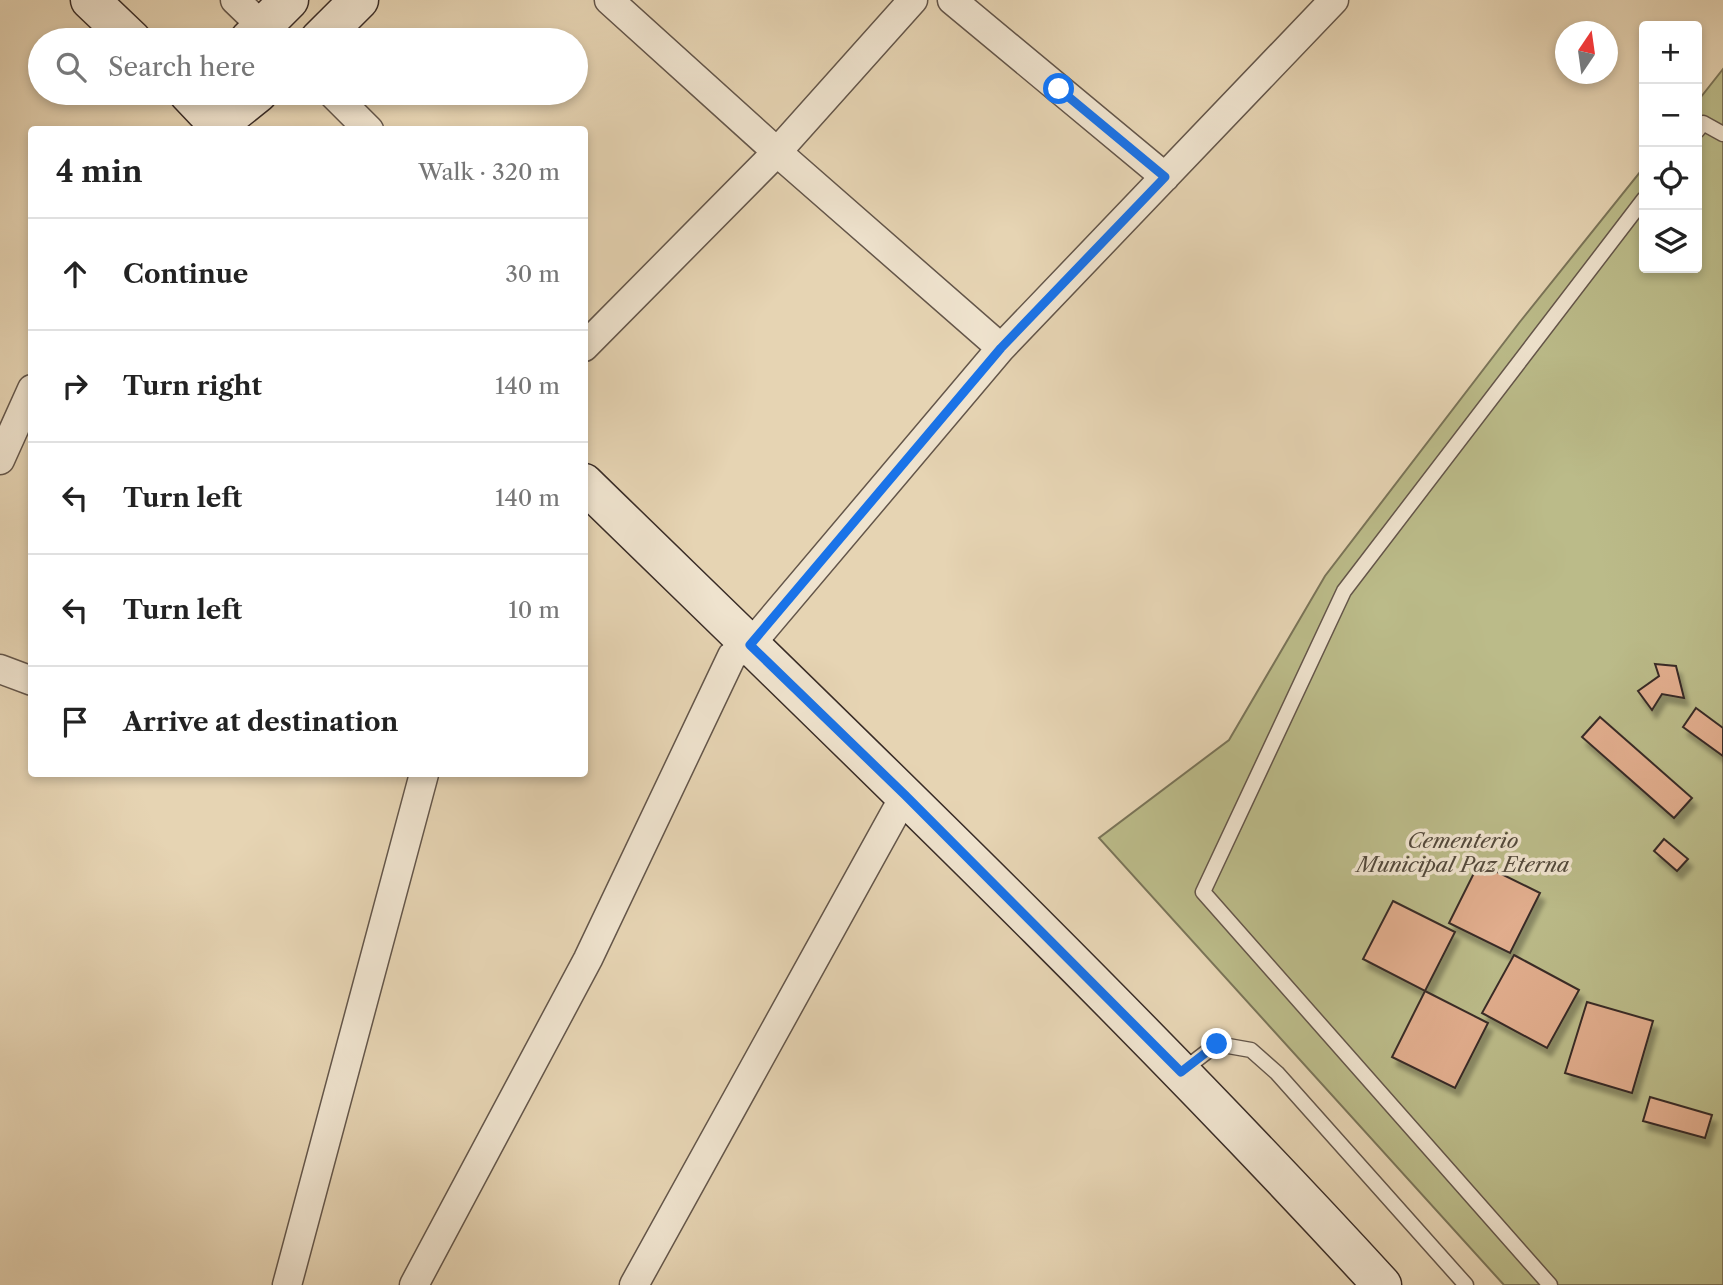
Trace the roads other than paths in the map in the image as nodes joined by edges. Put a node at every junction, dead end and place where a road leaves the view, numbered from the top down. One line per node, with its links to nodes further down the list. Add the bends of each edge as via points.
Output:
1 (90, 0): 9 (street)
2 (235, 0): 8 (street)
3 (359, 0): 10 (street)
4 (609, 0): 17 (street)
5 (913, 0): 17 (street)
6 (952, 0): 18 (street)
7 (1321, 4): 18 (street)
8 (267, 22)
9 (119, 28)
10 (331, 28)
11 (223, 105): 13 (street)
12 (344, 105): 15 (street)
13 (206, 111)
14 (1702, 124): 16 (lane)
15 (365, 126)
16 (1723, 134)
17 (777, 152): 20 (street); 21 (street)
18 (1165, 177): 21 (street)
19 (1639, 206): 36 (lane, via 1344,591 1203,892)
20 (588, 341)
21 (1001, 348): 25 (street)
22 (28, 398): 23 (street)
23 (0, 460)
24 (588, 487): 25 (street)
25 (750, 645): 29 (street); 32 (street, via 732,656 588,959)
26 (0, 669): 27 (street)
27 (28, 680)
28 (423, 777): 31 (street)
29 (905, 795): 30 (street); 33 (street)
30 (1181, 1072): 34 (street); 35 (lane, via 1217,1044 1251,1050 1277,1073)
31 (287, 1285)
32 (414, 1285)
33 (634, 1285)
34 (1382, 1285)
35 (1466, 1285)
36 (1550, 1285)

